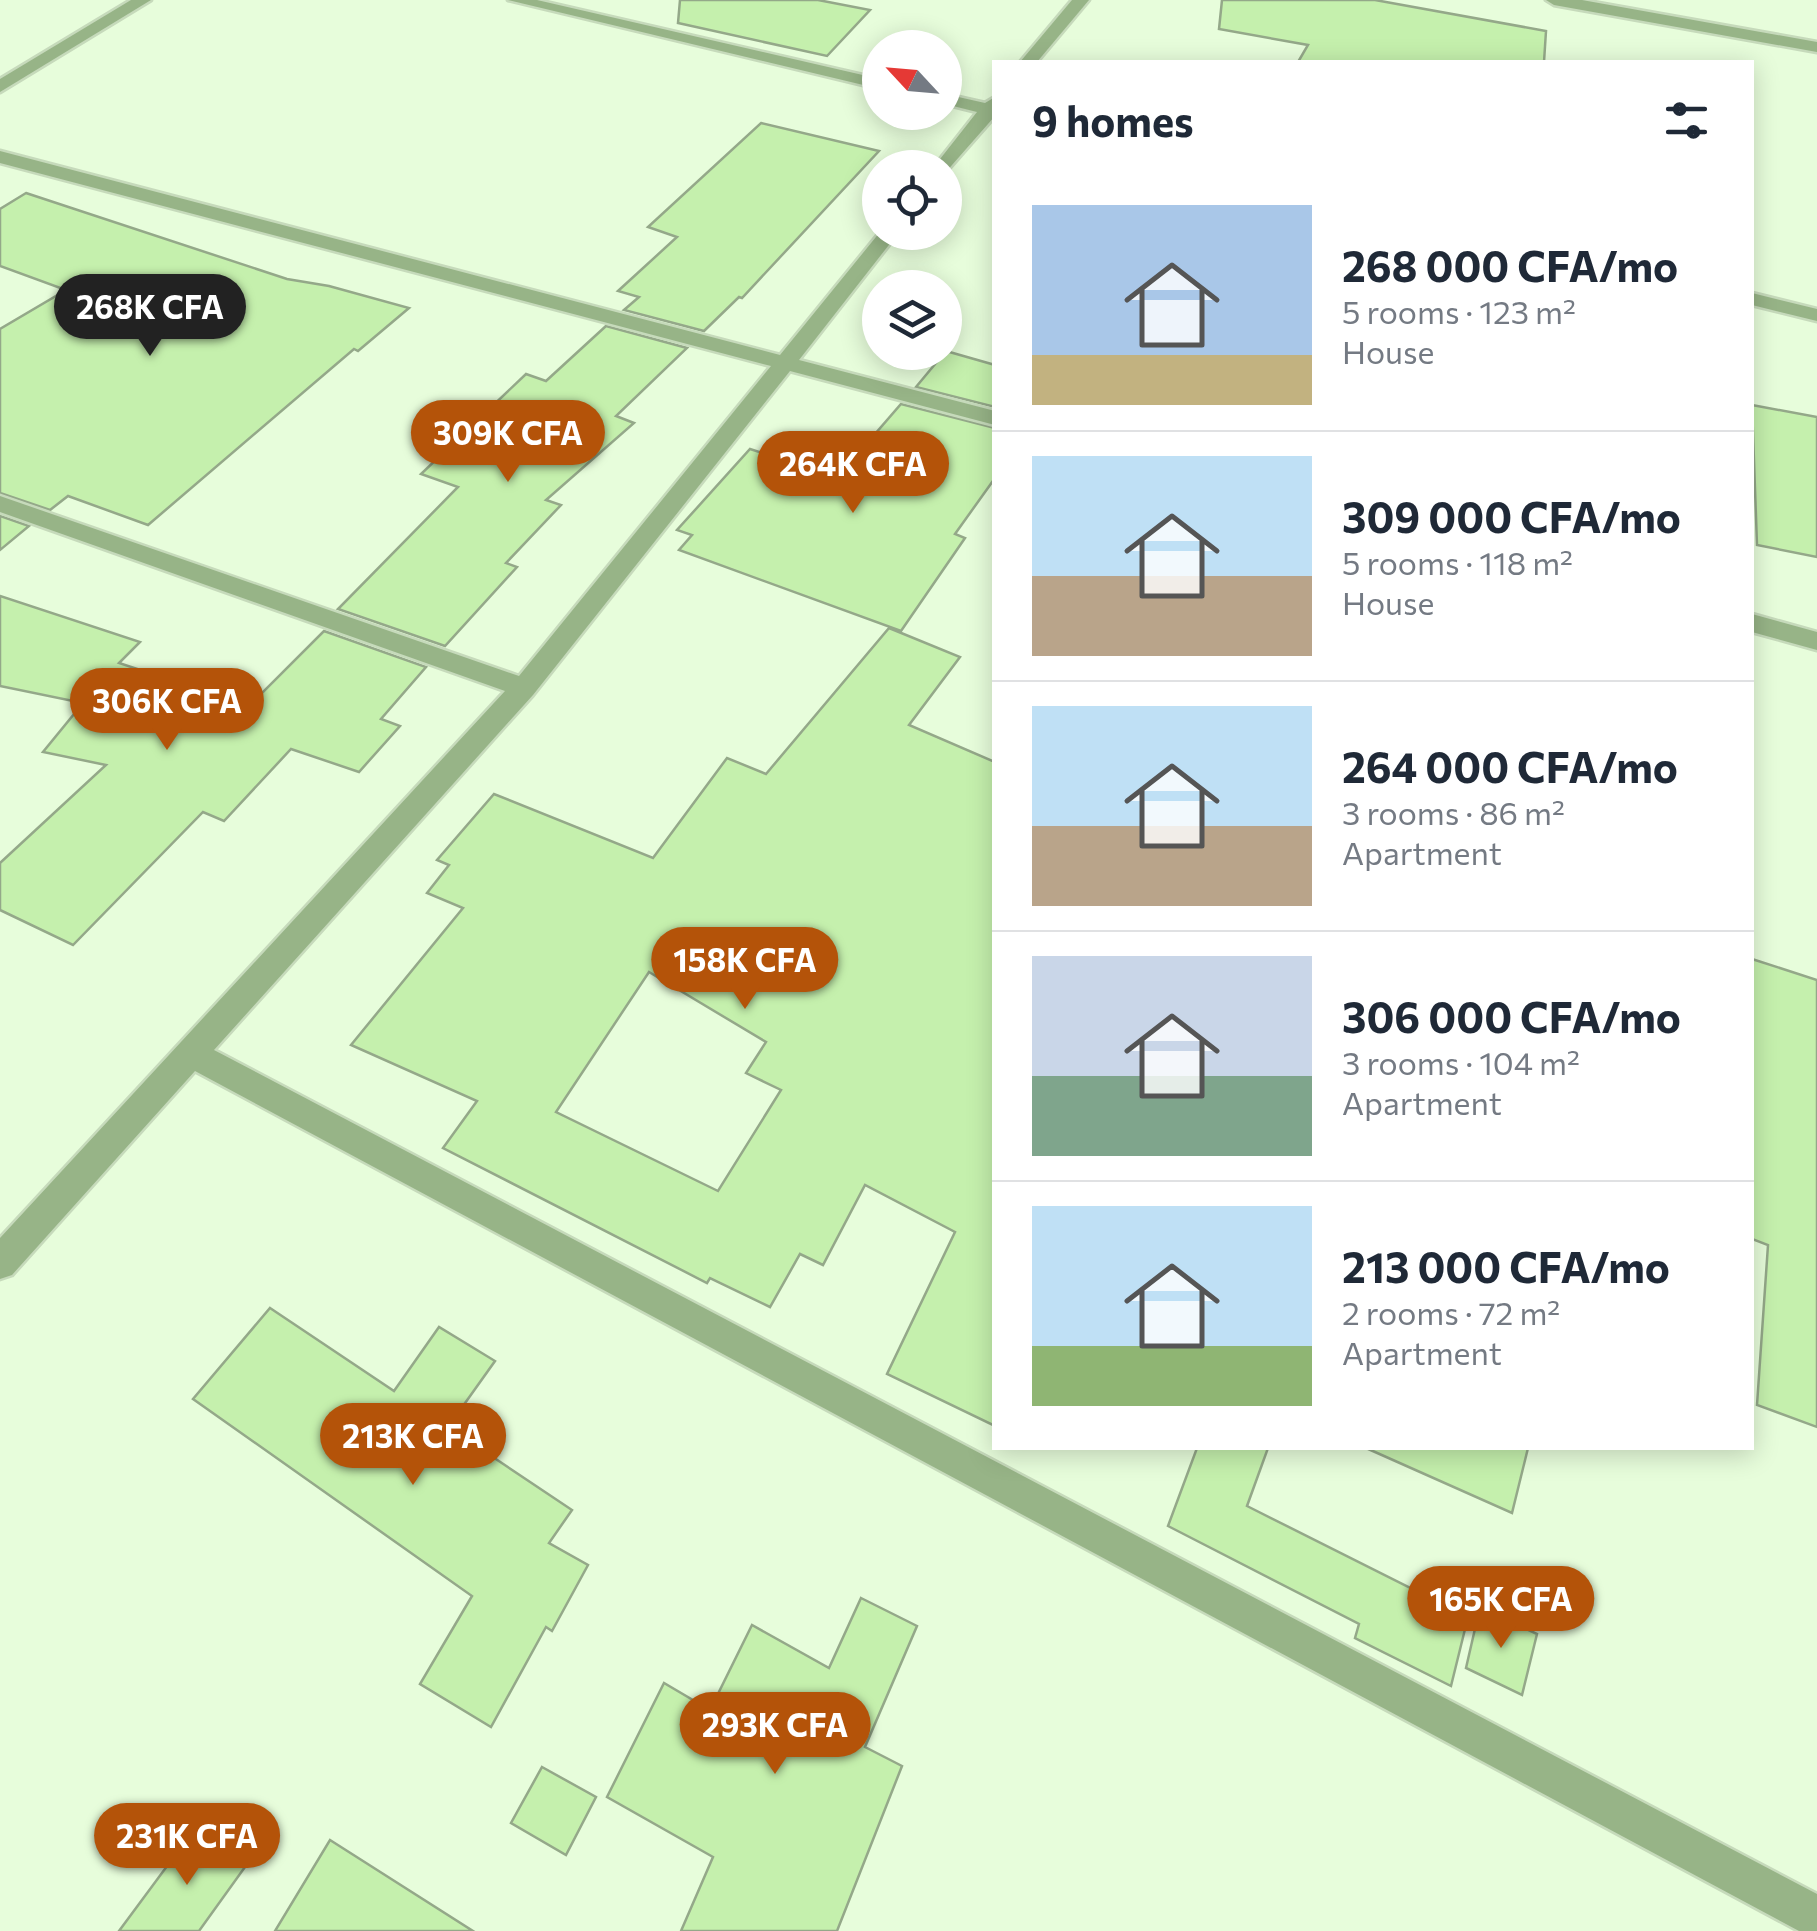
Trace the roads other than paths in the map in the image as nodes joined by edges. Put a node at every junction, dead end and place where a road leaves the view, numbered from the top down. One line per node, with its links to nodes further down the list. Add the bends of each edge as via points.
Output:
1 (143, 0): 10 (street)
2 (516, 0): 9 (street)
3 (1081, 0): 8 (street)
4 (1554, 0): 6 (street)
5 (1674, 0): 6 (street)
6 (1668, 21): 7 (street)
7 (1817, 47)
8 (1030, 60)
9 (862, 80)
10 (0, 88)
11 (962, 102): 12 (street)
12 (992, 107)
13 (992, 108): 14 (street)
14 (957, 150)
15 (0, 157): 19 (street)
16 (875, 250): 19 (street)
17 (1754, 299): 18 (street)
18 (1817, 315)
19 (786, 361): 20 (street); 24 (street)
20 (992, 417)
21 (0, 504): 24 (street)
22 (1754, 625): 23 (street)
23 (1817, 641)
24 (524, 688): 25 (street)
25 (189, 1052): 26 (street); 27 (street)
26 (0, 1263)
27 (1817, 1917)

